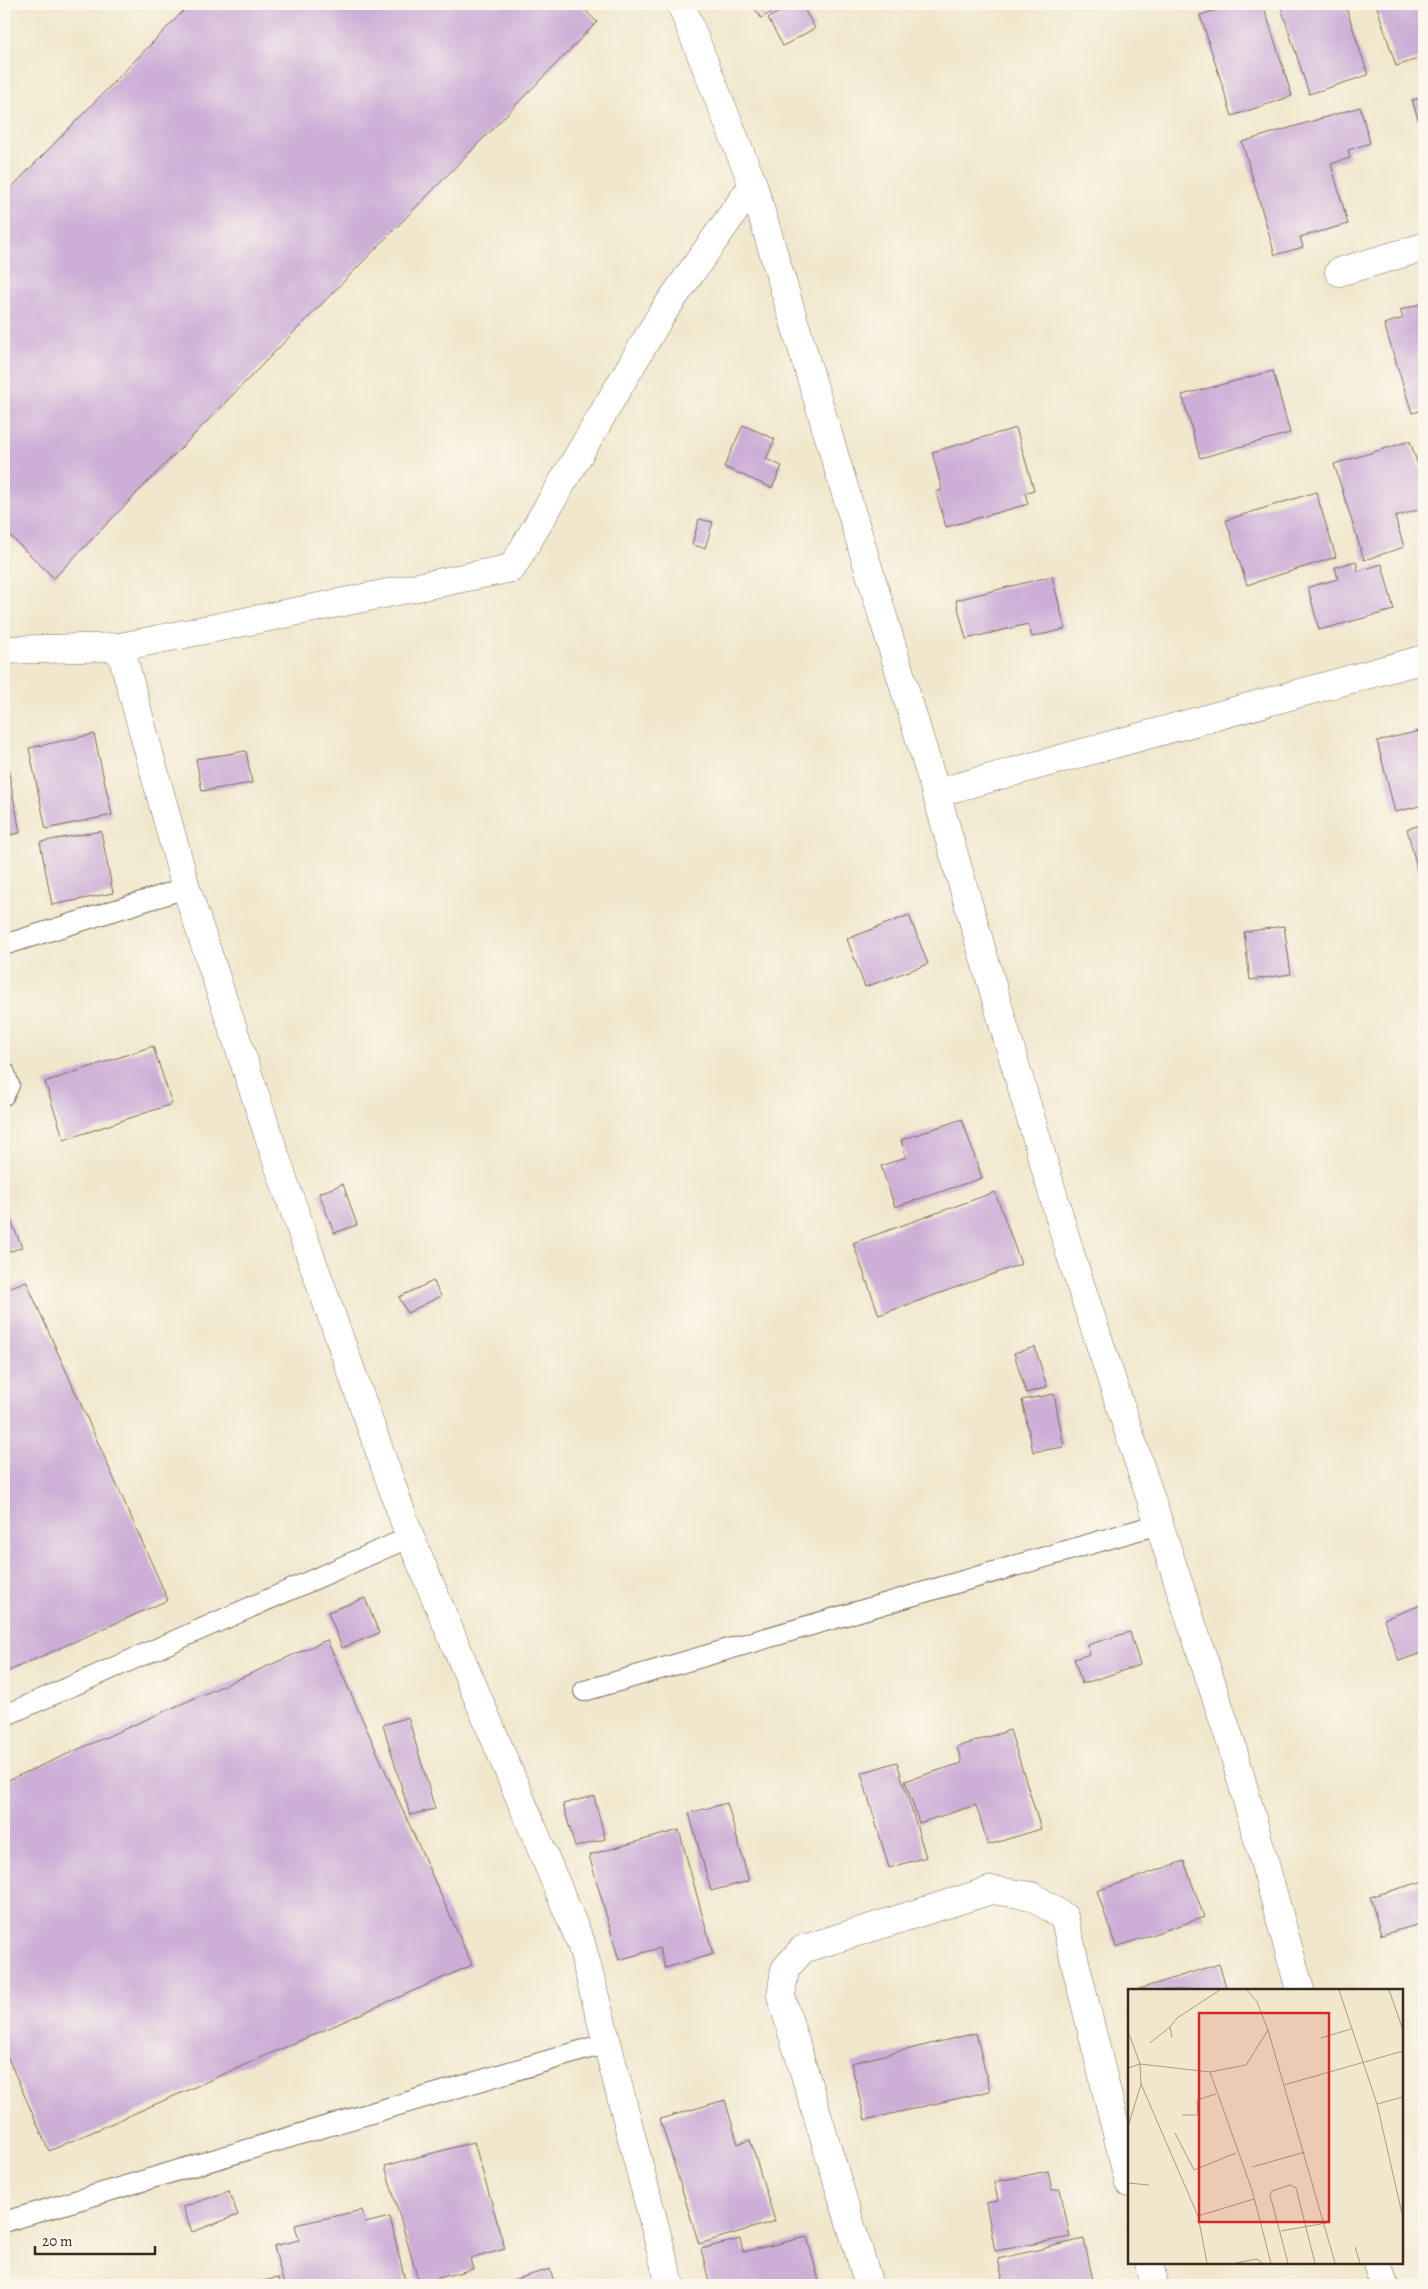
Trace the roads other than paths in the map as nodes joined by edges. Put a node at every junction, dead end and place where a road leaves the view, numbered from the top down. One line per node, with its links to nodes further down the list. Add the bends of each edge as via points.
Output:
1 (681, 4): 2 (street)
2 (753, 185): 5 (street, via 661,315 512,568); 8 (street)
3 (1424, 246): 4 (street)
4 (1339, 272)
5 (120, 647): 6 (street); 9 (street)
6 (4, 650)
7 (1424, 659): 8 (street)
8 (936, 793): 13 (street, via 1070,1253)
9 (186, 888): 10 (lane); 14 (street, via 282,1176)
10 (4, 945)
11 (4, 1071): 12 (lane, via 9,1085)
12 (4, 1095)
13 (1159, 1524): 15 (lane); 17 (street, via 1231,1743)
14 (410, 1537): 16 (lane); 18 (street, via 581,1943)
15 (584, 1691)
16 (4, 1716)
17 (1300, 1989)
18 (607, 2043): 20 (lane); 23 (street)
19 (1128, 2179): 24 (street, via 1064,1916 1032,1896 992,1890 803,1949 785,1969 781,1996)
20 (4, 2222)
21 (1149, 2264): 25 (street)
22 (1378, 2264): 26 (street)
23 (670, 2285)
24 (869, 2285)
25 (1154, 2285)
26 (1384, 2285)

